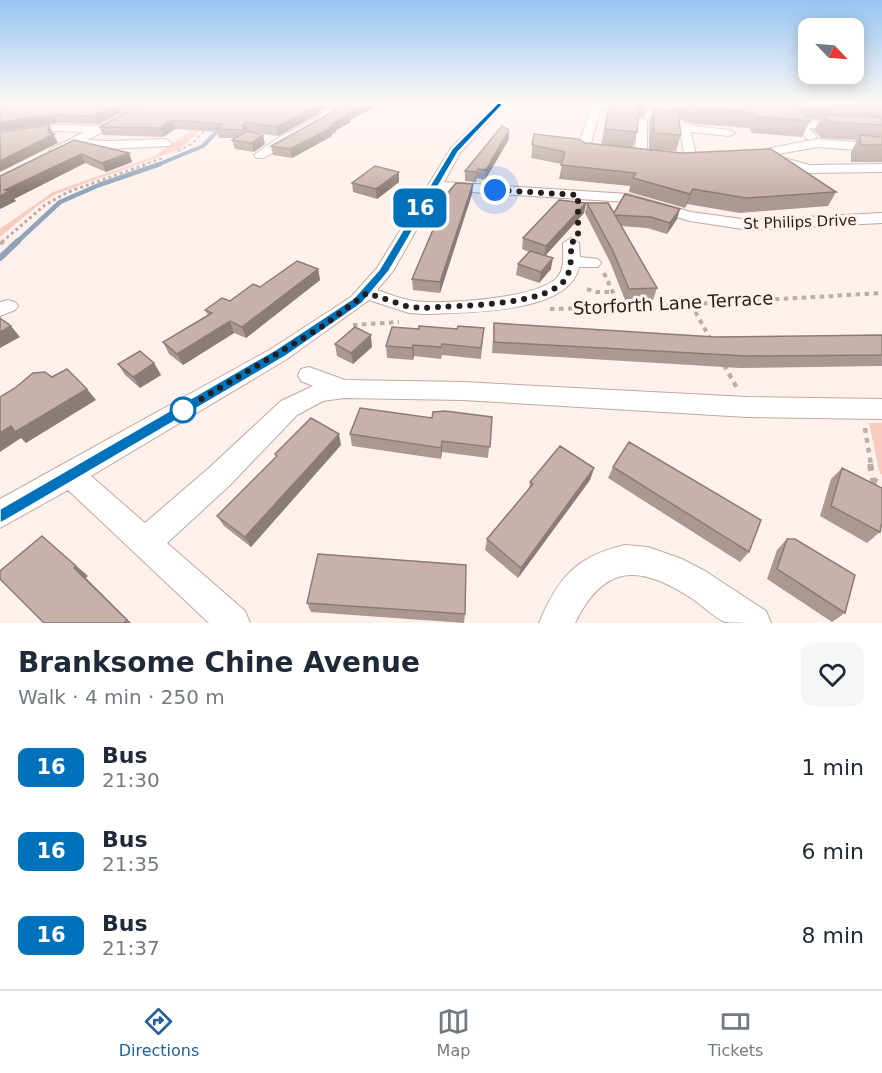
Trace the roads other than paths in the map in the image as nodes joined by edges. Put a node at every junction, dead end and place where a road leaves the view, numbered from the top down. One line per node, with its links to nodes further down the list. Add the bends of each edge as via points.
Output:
1 (92, 133): 9 (street)
2 (298, 133): 10 (street)
3 (472, 133): 20 (street)
4 (587, 133): 5 (street, via 583,150 635,156)
5 (640, 133)
6 (685, 133): 18 (street)
7 (808, 133): 11 (street)
8 (260, 137): 10 (street)
9 (76, 142): 12 (street); 17 (street)
10 (280, 142): 14 (street)
11 (817, 143): 13 (street); 15 (street)
12 (170, 148)
13 (882, 148)
14 (260, 155)
15 (762, 155): 16 (street); 19 (street, via 810,169)
16 (738, 157)
17 (41, 159)
18 (692, 160)
19 (882, 168)
20 (433, 185): 21 (street, St Philips Drive, via 628,198 690,216 749,225); 23 (street, via 384,271)
21 (882, 218)
22 (592, 263): 23 (street, via 571,252 564,280 550,291 525,300 424,308)
23 (367, 293): 27 (street, via 320,328)
24 (309, 375): 25 (street)
25 (344, 388): 26 (street); 29 (street, via 318,393 289,408)
26 (872, 409)
27 (71, 475): 28 (street); 29 (street)
28 (0, 514)
29 (146, 542): 30 (street)
30 (233, 623)
31 (556, 623): 32 (street, via 582,581 601,565 623,561 656,563 685,575)
32 (754, 623)

